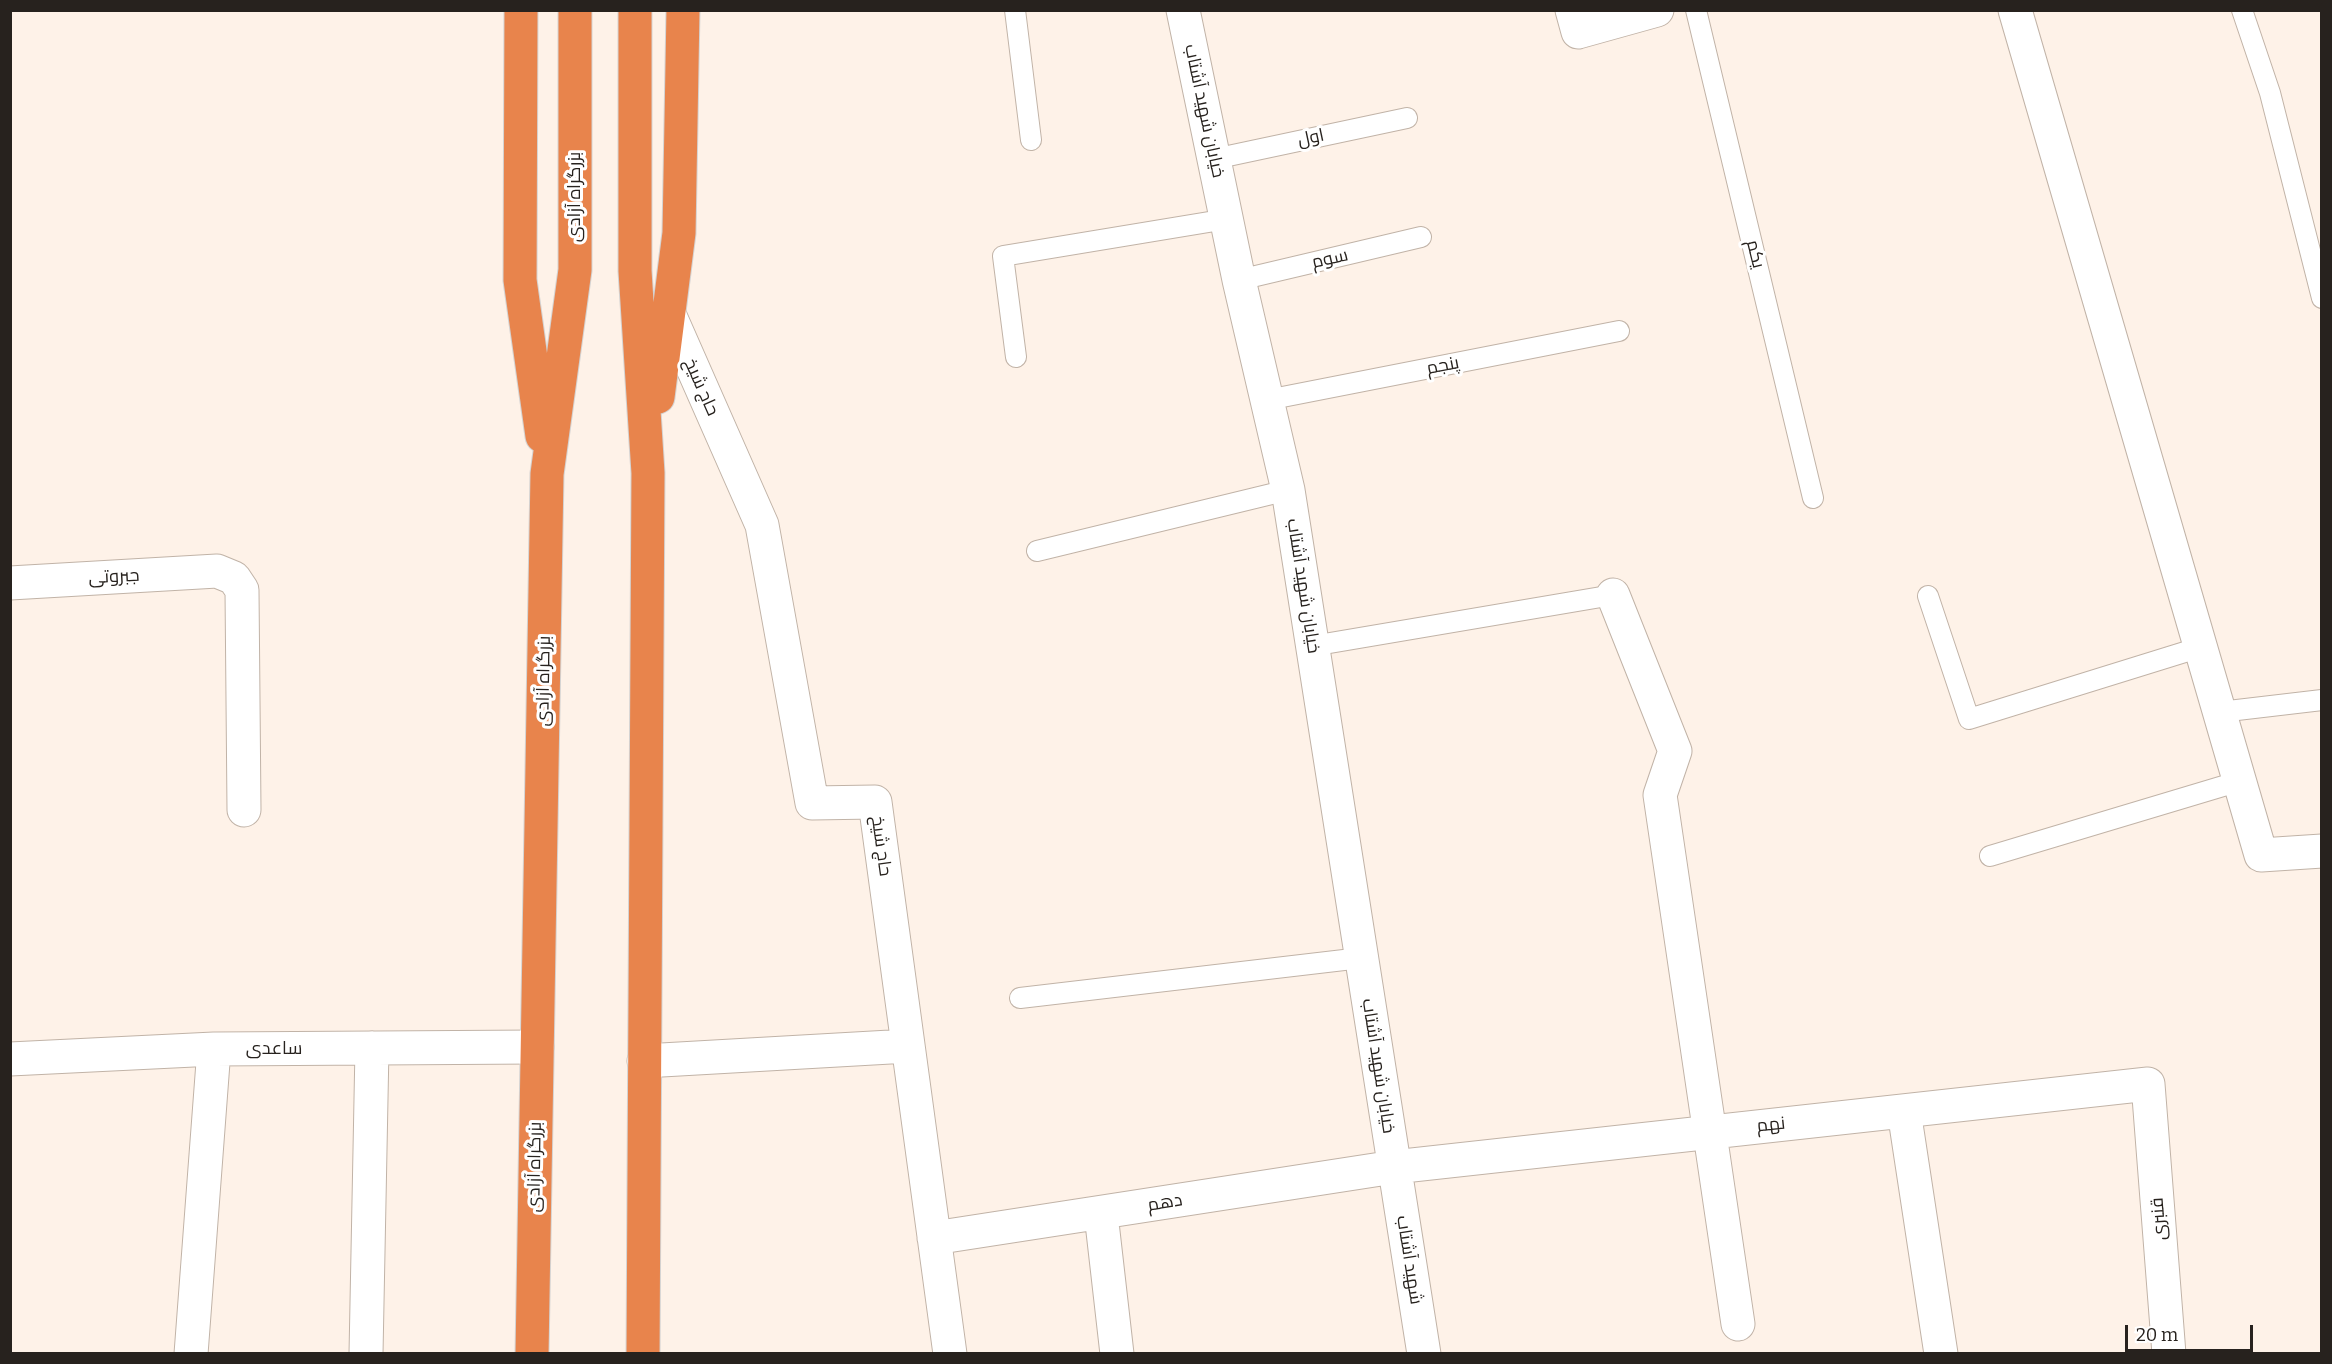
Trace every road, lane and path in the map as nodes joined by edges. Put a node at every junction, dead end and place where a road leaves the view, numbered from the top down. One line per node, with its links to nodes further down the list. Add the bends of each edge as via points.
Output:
1 (522, 10): 24 (highway, via 520,280)
2 (575, 10): 24 (highway, بزرگراه آزادی, via 575,270)
3 (635, 10): 23 (highway, via 635,271)
4 (683, 10): 19 (highway, via 680,232)
5 (1015, 10): 13 (lane)
6 (1183, 10): 14 (street, خیابان شهید آشتاب)
7 (1572, 10): 8 (street, via 1578,32)
8 (1657, 10)
9 (1696, 10): 26 (lane, یکم)
10 (2015, 10): 32 (street)
11 (2242, 10): 18 (lane, via 2270,93)
12 (1407, 118): 14 (lane, اول)
13 (1031, 140)
14 (1214, 159): 15 (street, خیابان شهید آشتاب)
15 (1227, 219): 17 (street, خیابان شهید آشتاب); 21 (lane, via 1003,256)
16 (1421, 237): 17 (lane, سوم)
17 (1239, 280): 22 (street, خیابان شهید آشتاب)
18 (2322, 298)
19 (669, 314): 23 (highway); 41 (street, حاج شیخ, via 762,525 812,803 875,802)
20 (1619, 331): 22 (lane, پنجم)
21 (1016, 357)
22 (1267, 400): 25 (street, خیابان شهید آشتاب)
23 (648, 473): 46 (highway)
24 (547, 474): 42 (highway, بزرگراه آزادی)
25 (1288, 490): 27 (lane); 31 (street, خیابان شهید آشتاب)
26 (1813, 498)
27 (1038, 551)
28 (10, 583): 36 (street, جبروتی, via 217,572 234,579 242,590)
29 (1613, 595): 31 (lane); 49 (street, via 1675,751 1660,795)
30 (1928, 596): 32 (lane, via 1969,720)
31 (1312, 646): 39 (street, خیابان شهید آشتاب)
32 (2201, 647): 34 (street)
33 (2322, 700): 34 (lane)
34 (2220, 712): 35 (street)
35 (2240, 781): 37 (street, via 2261,855); 38 (lane)
36 (244, 810)
37 (2322, 851)
38 (1990, 856)
39 (1361, 958): 40 (lane); 50 (street, خیابان شهید آشتاب)
40 (1020, 998)
41 (908, 1046): 46 (street); 52 (street, حاج شیخ)
42 (537, 1047): 43 (street, ساعدی); 56 (highway, بزرگراه آزادی)
43 (372, 1048): 44 (street, ساعدی); 55 (street)
44 (214, 1049): 45 (street, ساعدی); 54 (street)
45 (10, 1059)
46 (644, 1061): 57 (highway)
47 (2148, 1084): 48 (street, نهم); 62 (street, قنبری)
48 (1904, 1111): 49 (street, نهم); 61 (street)
49 (1711, 1132): 50 (street, نهم); 53 (street)
50 (1394, 1167): 51 (street, دهم); 60 (street, شهید آشتاب)
51 (1101, 1214): 52 (street, دهم); 59 (street)
52 (934, 1238): 58 (street, حاج شیخ)
53 (1738, 1324)
54 (191, 1353)
55 (366, 1353)
56 (532, 1353)
57 (643, 1353)
58 (950, 1353)
59 (1117, 1353)
60 (1424, 1353)
61 (1941, 1353)
62 (2169, 1353)

